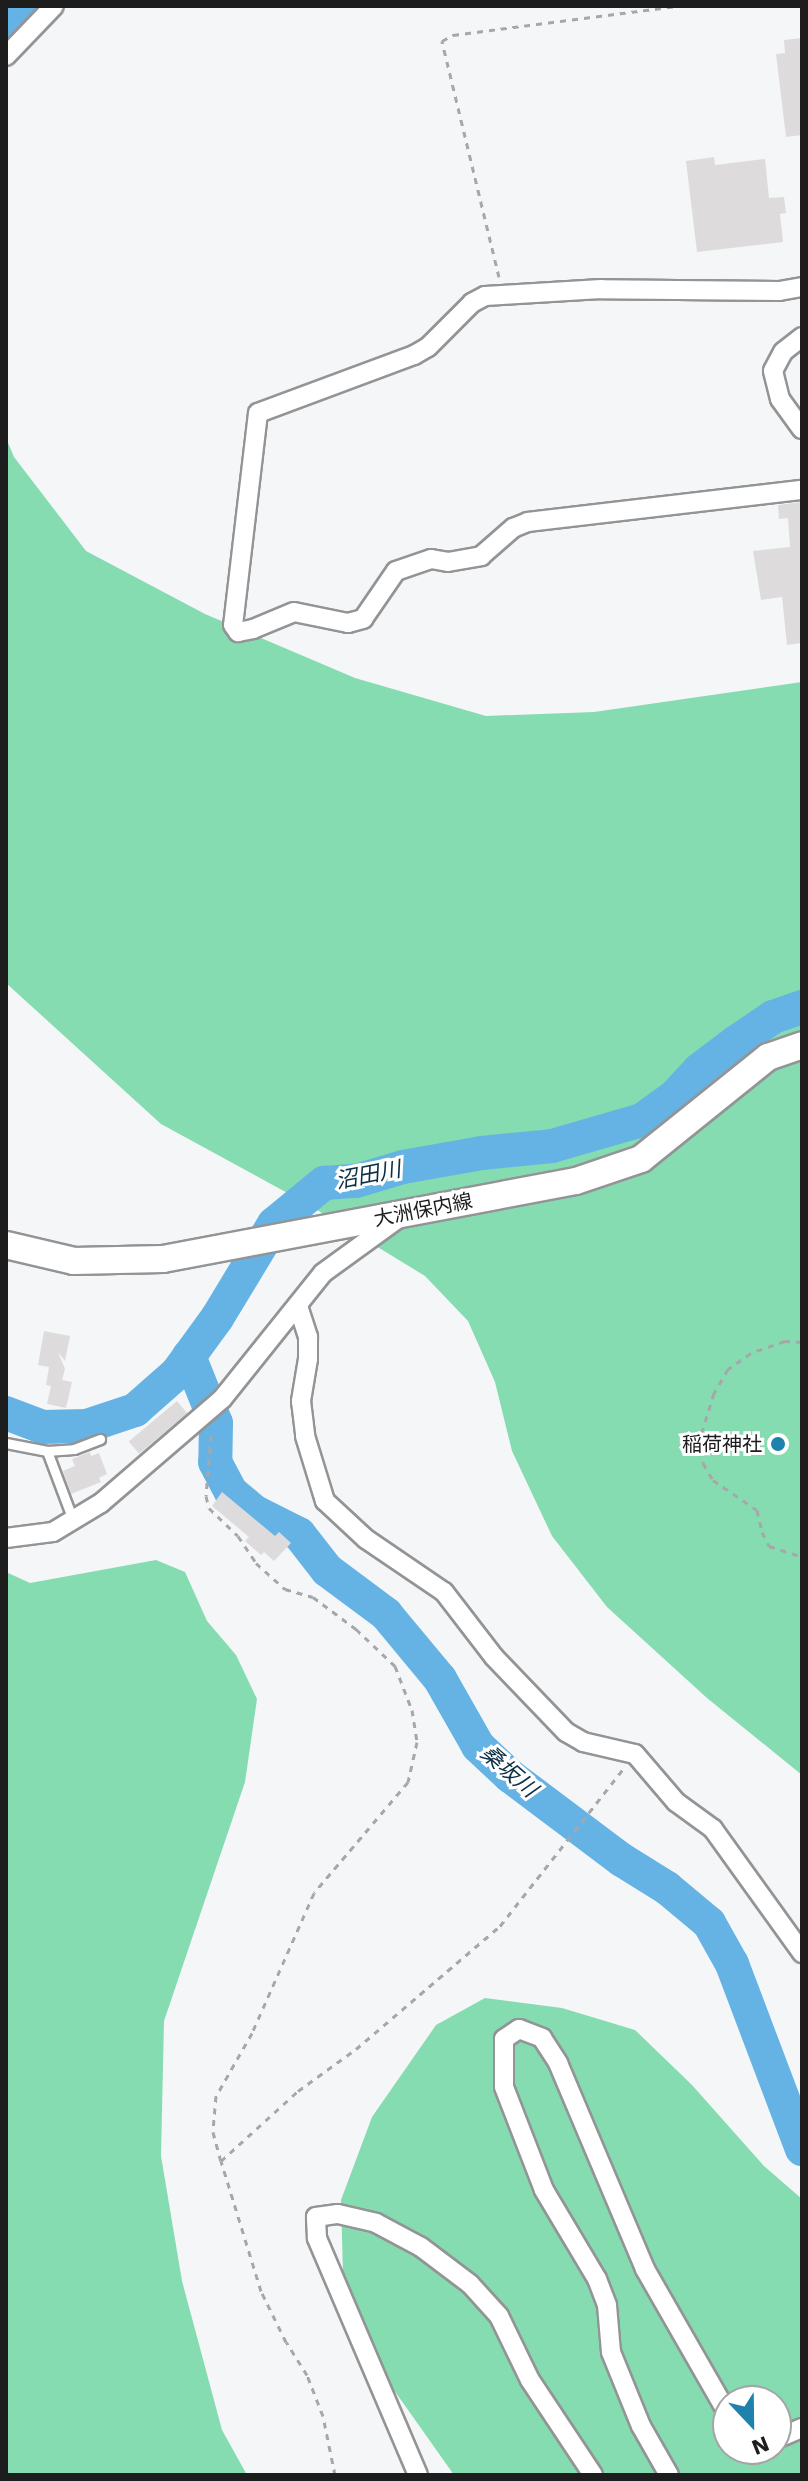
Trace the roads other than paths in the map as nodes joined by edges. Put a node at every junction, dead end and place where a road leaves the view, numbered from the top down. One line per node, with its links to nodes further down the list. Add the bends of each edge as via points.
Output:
1 (54, 6): 2 (street)
2 (6, 56)
3 (802, 287): 6 (street, via 485,296 414,355 258,413 233,625 238,632 294,612 348,623 363,619 396,571 431,559 448,562 481,556 528,522)
4 (802, 337): 5 (street, via 783,352 773,371 780,399)
5 (802, 429)
6 (802, 490)
7 (802, 1045): 8 (main road, 大洲保内線, via 768,1057 641,1159 576,1181)
8 (406, 1213): 9 (main road, 大洲保内線, via 152,1260 74,1261); 10 (street, via 323,1273)
9 (6, 1245)
10 (298, 1306): 14 (street, via 222,1399 101,1503); 16 (street, via 308,1337 301,1401 305,1436 325,1501 366,1539 444,1592 494,1657 566,1732 583,1742 635,1754 676,1802 713,1829)
11 (100, 1439): 13 (lane, via 74,1449)
12 (6, 1443): 13 (lane)
13 (47, 1451): 14 (lane)
14 (73, 1520): 15 (street, via 53,1532)
15 (6, 1538)
16 (802, 1953)
17 (712, 2386): 20 (street, via 645,2269 558,2063 542,2038 519,2029 504,2039 504,2087 544,2190 597,2279 607,2305 611,2352 641,2426)
18 (418, 2475): 19 (street, via 317,2238 316,2217 338,2214 376,2223 421,2247 470,2284 499,2316 530,2380)
19 (593, 2475)
20 (669, 2475)

